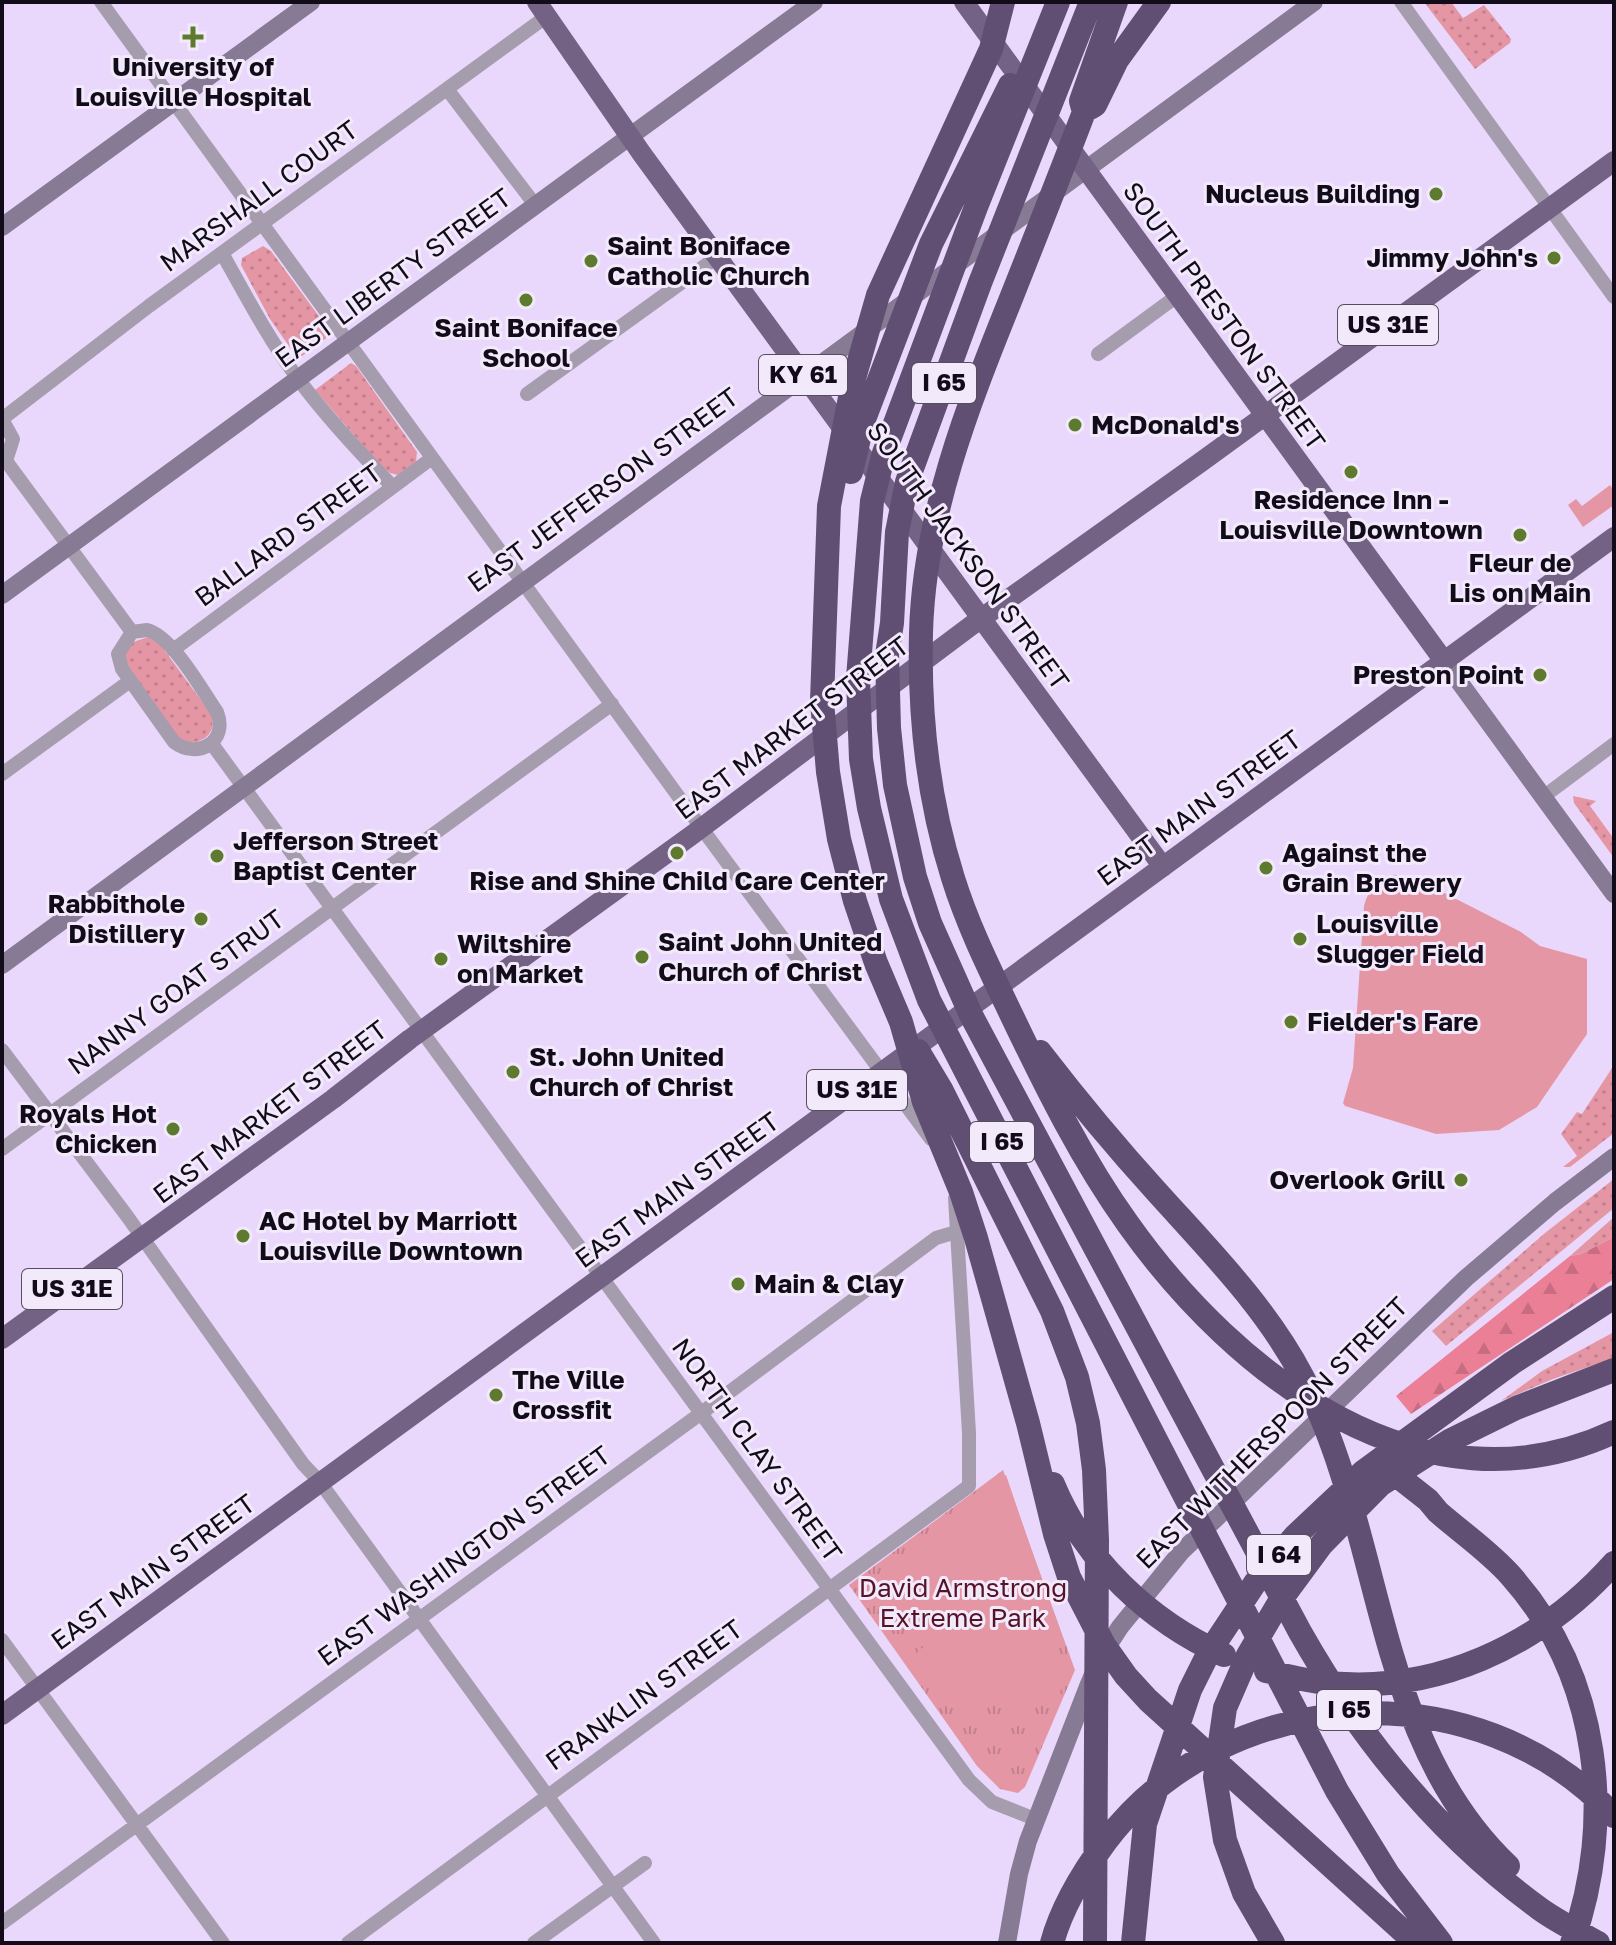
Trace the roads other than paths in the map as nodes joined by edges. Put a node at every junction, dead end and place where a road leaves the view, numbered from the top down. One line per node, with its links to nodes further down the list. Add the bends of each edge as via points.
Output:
1 (101, 2): 14 (street)
2 (311, 2): 14 (street)
3 (814, 2): 17 (street, EAST LIBERTY STREET)
4 (964, 2): 19 (main road, SOUTH PRESTON STREET)
5 (1057, 2): 16 (highway, I 65)
6 (1091, 2): 91 (highway, I 65, via 907,482 897,532 887,655 895,785 915,877 955,982 1307,1646 1369,1739 1432,1813 1542,1911)
7 (1116, 2): 15 (highway, via 1081,101)
8 (1159, 2): 15 (highway, via 1117,60 1095,105)
9 (1314, 2): 19 (street, EAST JEFFERSON STREET)
10 (1401, 2): 21 (street)
11 (542, 9): 13 (street, MARSHALL COURT); 17 (main road, SOUTH JACKSON STREET / KY 61)
12 (1002, 9): 33 (highway, via 991,49 878,295)
13 (447, 89): 20 (street); 22 (street, MARSHALL COURT)
14 (173, 102): 22 (street); 23 (street)
15 (1084, 112): 59 (highway, via 957,438 935,519 921,630 928,765 941,835 983,961)
16 (996, 135): 33 (highway, via 931,244 889,353); 102 (highway, I 65, via 976,207 884,453 872,501 858,678 861,759 891,899 929,1000 1337,1791 1388,1874)
17 (630, 137): 20 (street, EAST LIBERTY STREET); 25 (main road, SOUTH JACKSON STREET / KY 61)
18 (1614, 161): 21 (main road, EAST MARKET STREET / US 31E)
19 (1085, 169): 26 (main road, SOUTH PRESTON STREET); 30 (street, EAST JEFFERSON STREET)
20 (536, 206): 28 (street, EAST LIBERTY STREET)
21 (1550, 206): 27 (street); 34 (main road, EAST MARKET STREET / US 31E)
22 (261, 224): 24 (street, MARSHALL COURT); 28 (street)
23 (2, 227)
24 (222, 253): 31 (street); 35 (street, MARSHALL COURT)
25 (717, 257): 30 (main road, SOUTH JACKSON STREET / KY 61); 32 (street)
26 (1177, 296): 29 (street); 34 (main road, SOUTH PRESTON STREET)
27 (1614, 297)
28 (348, 343): 31 (street, EAST LIBERTY STREET); 36 (street)
29 (1098, 354)
30 (803, 375): 41 (street, EAST JEFFERSON STREET); 43 (main road, SOUTH JACKSON STREET / KY 61)
31 (298, 379): 38 (street); 40 (street, EAST LIBERTY STREET)
32 (527, 394)
33 (855, 403): 60 (highway, via 844,464 829,506 822,701 839,839 876,963)
34 (1265, 415): 43 (main road, EAST MARKET STREET / US 31E); 46 (main road, SOUTH PRESTON STREET)
35 (2, 419): 37 (street, via 13,439)
36 (432, 458): 38 (street, BALLARD STREET); 41 (street)
37 (4, 462): 40 (street)
38 (393, 487): 45 (street, BALLARD STREET)
39 (1614, 537): 46 (main road, EAST MAIN STREET / US 31E)
40 (69, 546): 42 (street, EAST LIBERTY STREET); 44 (street)
41 (522, 581): 48 (street); 52 (street, EAST JEFFERSON STREET)
42 (2, 595)
43 (981, 619): 54 (main road, EAST MARKET STREET / US 31E); 55 (main road, SOUTH JACKSON STREET / KY 61)
44 (132, 632): 45 (street, via 154,632); 47 (street, via 118,654)
45 (173, 650): 49 (street, via 221,721)
46 (1444, 661): 53 (street); 55 (main road, EAST MAIN STREET / US 31E)
47 (130, 681): 49 (street, via 183,749); 51 (street)
48 (612, 704): 54 (street); 57 (street, NANNY GOAT STRUT)
49 (212, 744): 52 (street, NORTH CLAY STREET)
50 (1614, 744): 53 (street)
51 (2, 774)
52 (243, 787): 57 (street, NORTH CLAY STREET); 58 (street, EAST JEFFERSON STREET)
53 (1543, 797): 56 (street)
54 (701, 828): 61 (main road, EAST MARKET STREET / US 31E); 63 (street)
55 (1163, 867): 63 (main road, EAST MAIN STREET / US 31E)
56 (1614, 894)
57 (332, 908): 61 (street, NORTH CLAY STREET); 64 (street, NANNY GOAT STRUT)
58 (2, 965)
59 (1011, 1015): 73 (highway, via 1054,1102 1137,1237 1202,1314); 91 (highway, via 1090,1116 1248,1293 1284,1345 1338,1459 1405,1698 1429,1758 1468,1820 1503,1862)
60 (901, 1022): 75 (highway, via 924,1102 976,1238); 98 (highway, via 942,1091 1047,1301 1074,1365 1088,1423 1097,1576)
61 (421, 1031): 68 (main road, EAST MARKET STREET / US 31E); 69 (street, NORTH CLAY STREET)
62 (2, 1050): 64 (street)
63 (880, 1073): 67 (street, via 947,1163); 69 (main road, EAST MAIN STREET / US 31E)
64 (49, 1114): 65 (street, NANNY GOAT STRUT); 68 (street)
65 (2, 1149)
66 (1614, 1157): 86 (street, EAST WITHERSPOON STREET, via 1466,1278 1181,1552 1100,1658)
67 (956, 1232): 74 (street, EAST WASHINGTON STREET, via 936,1238); 79 (street, FRANKLIN STREET, via 969,1486)
68 (142, 1238): 71 (main road, EAST MARKET STREET / US 31E); 77 (street)
69 (602, 1278): 74 (street, NORTH CLAY STREET); 77 (main road, EAST MAIN STREET / US 31E)
70 (1613, 1297): 99 (highway, I 64, via 1363,1472 1295,1536 1255,1583 1190,1690 1162,1772 1145,1824)
71 (2, 1339)
72 (1614, 1370): 100 (highway, via 1516,1408 1449,1441 1380,1485 1322,1544 1280,1601 1225,1708 1215,1777 1225,1840 1244,1893)
73 (1308, 1400): 76 (highway, via 1369,1434 1467,1459 1516,1459 1572,1448); 91 (highway, via 1509,1574 1560,1648 1583,1704 1595,1760 1598,1819)
74 (700, 1414): 79 (street, NORTH CLAY STREET); 80 (street, EAST WASHINGTON STREET)
75 (1028, 1423): 78 (highway, via 1071,1520 1133,1596 1171,1626 1221,1654 1290,1677 1373,1683 1469,1666 1544,1627); 101 (highway, via 1069,1577 1126,1676)
76 (1614, 1432)
77 (320, 1482): 80 (street); 82 (main road, EAST MAIN STREET / US 31E)
78 (1614, 1563)
79 (829, 1588): 84 (street, FRANKLIN STREET); 86 (street, NORTH CLAY STREET, via 969,1780 992,1802)
80 (418, 1618): 84 (street); 87 (street, EAST WASHINGTON STREET)
81 (2, 1640): 82 (street)
82 (37, 1689): 83 (main road, EAST MAIN STREET / US 31E); 87 (street)
83 (2, 1715)
84 (548, 1796): 89 (street); 93 (street, FRANKLIN STREET)
85 (1614, 1816): 97 (highway, via 1549,1764 1489,1732 1440,1718 1337,1715 1266,1729 1182,1769 1128,1815 1084,1873)
86 (1035, 1819): 96 (street, EAST WITHERSPOON STREET)
87 (136, 1825): 90 (street, EAST WASHINGTON STREET); 92 (street)
88 (645, 1863): 89 (street)
89 (612, 1885): 94 (street); 95 (street)
90 (2, 1923)
91 (1586, 1941)
92 (223, 1943)
93 (348, 1943)
94 (534, 1943)
95 (654, 1943)
96 (1007, 1943)
97 (1052, 1943)
98 (1097, 1943)
99 (1133, 1943)
100 (1273, 1943)
101 (1416, 1943)
102 (1441, 1943)

